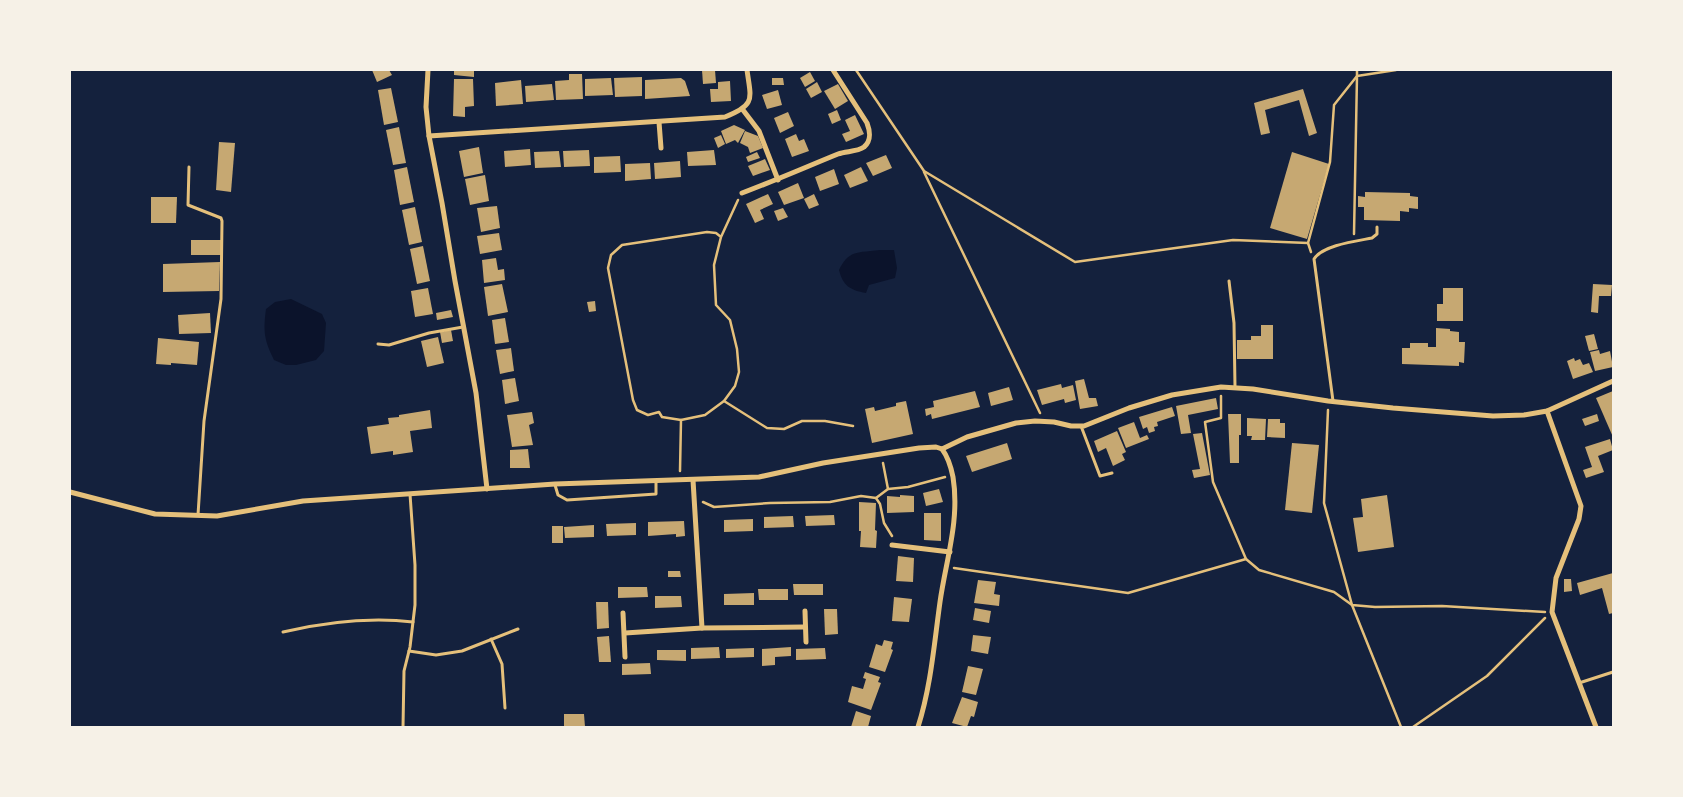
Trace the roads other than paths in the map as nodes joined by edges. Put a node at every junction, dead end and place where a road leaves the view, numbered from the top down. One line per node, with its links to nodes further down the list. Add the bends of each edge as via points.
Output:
1 (428, 70): 6 (street, via 426,106)
2 (747, 70): 4 (street, via 750,98)
3 (833, 70): 9 (street, via 867,123 870,139 862,148 840,153)
4 (743, 110): 5 (street, via 726,117); 9 (street, via 759,131)
5 (659, 122): 6 (street); 7 (street)
6 (429, 136): 13 (street)
7 (661, 148)
8 (189, 167): 28 (lane, via 188,205 222,221 221,299 204,421)
9 (778, 180): 10 (street)
10 (742, 193)
11 (1377, 227): 17 (lane, via 1377,234 1372,238 1325,250 1314,259)
12 (1229, 281): 16 (lane, via 1234,323)
13 (463, 327): 14 (lane, via 388,345); 25 (street, via 476,394)
14 (378, 344)
15 (1613, 381): 18 (street)
16 (1235, 387): 17 (street); 19 (street, via 1172,395)
17 (1331, 402): 18 (street, via 1493,416)
18 (1547, 411): 44 (street, via 1581,506 1556,578 1552,612)
19 (1082, 426): 20 (street, via 1026,422 967,437); 21 (lane, via 1100,476)
20 (942, 449): 22 (street, via 921,447 759,477); 30 (street, via 952,474 956,506)
21 (1112, 473)
22 (693, 480): 23 (street); 35 (street)
23 (656, 481): 24 (street); 24 (lane, via 656,494 567,500 558,495)
24 (555, 484): 25 (street)
25 (487, 489): 27 (street)
26 (70, 492): 28 (street, via 155,514)
27 (410, 494): 28 (street, via 303,501 218,516); 33 (lane, via 415,565)
28 (198, 515)
29 (892, 545): 30 (street)
30 (950, 552): 47 (street, via 929,687)
31 (805, 612): 34 (street)
32 (623, 613): 38 (street)
33 (413, 622): 37 (lane, via 353,620); 41 (lane)
34 (804, 627): 35 (street); 40 (street)
35 (702, 628): 38 (street)
36 (518, 629): 39 (lane)
37 (283, 632)
38 (624, 633): 42 (street)
39 (491, 639): 41 (lane, via 462,651 436,655); 45 (lane, via 502,664)
40 (806, 642)
41 (409, 651): 46 (lane, via 404,671)
42 (625, 656)
43 (1613, 672): 44 (lane)
44 (1578, 683): 48 (street)
45 (505, 708)
46 (403, 727)
47 (918, 727)
48 (1596, 727)

